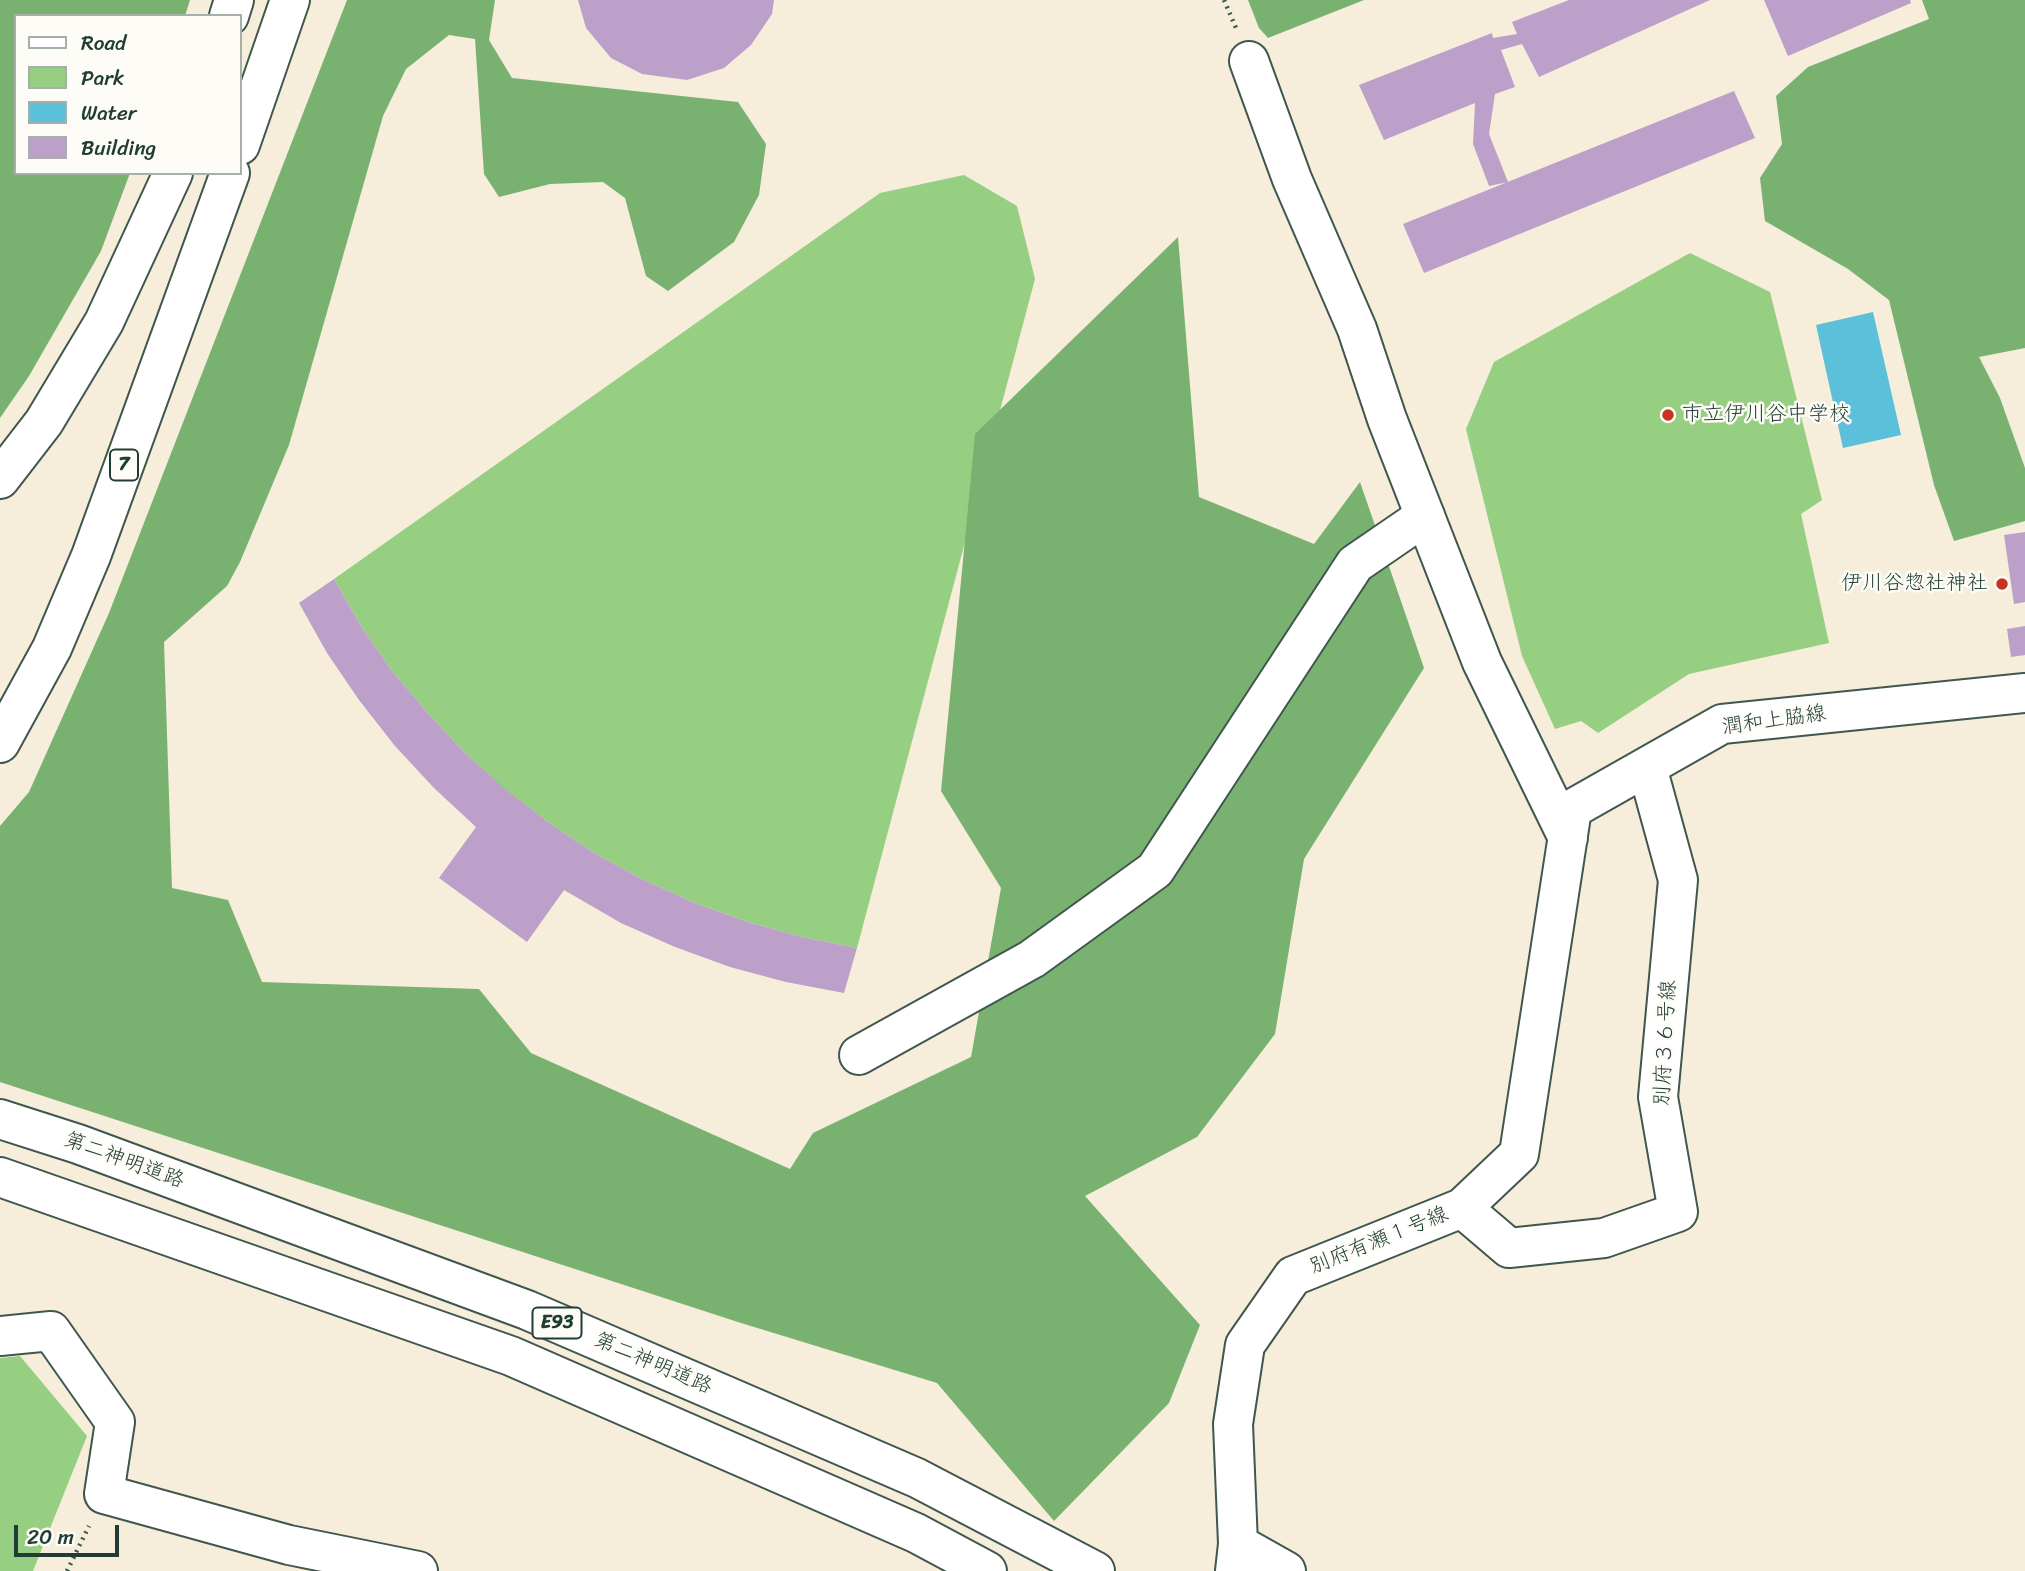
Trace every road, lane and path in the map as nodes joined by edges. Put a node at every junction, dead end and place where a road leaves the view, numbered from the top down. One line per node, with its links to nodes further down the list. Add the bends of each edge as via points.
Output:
1 (290, 0): 3 (main road, 7)
2 (1249, 61): 7 (main road, via 1292,179 1357,329)
3 (242, 140)
4 (172, 175): 6 (main road, via 104,322 44,422)
5 (230, 175): 9 (main road, 7, via 90,556 52,648)
6 (0, 479)
7 (1425, 516): 11 (main road, via 1482,662); 12 (main road, via 1355,564 1155,870 1032,959)
8 (2025, 693): 10 (main road, 潤和上脇線, via 1722,724)
9 (0, 743)
10 (1647, 767): 11 (main road, 潤和上脇線, via 1572,809); 15 (main road, 別府３６号線, via 1678,880 1658,1097 1678,1212 1604,1238 1509,1248)
11 (1568, 838): 15 (main road, 別府有瀬１号線, via 1519,1154)
12 (859, 1055)
13 (0, 1119): 23 (main road, 第二神明道路 / E93, via 527,1310 917,1478)
14 (0, 1177): 22 (main road, E93, via 511,1356 916,1534)
15 (1462, 1208): 18 (main road, 別府有瀬１号線, via 1293,1276 1245,1345 1233,1424)
16 (0, 1336): 17 (main road, via 51,1331 115,1422)
17 (104, 1494): 19 (main road); 20 (path)
18 (1237, 1557): 24 (main road)
19 (286, 1558): 21 (main road)
20 (67, 1571)
21 (418, 1571)
22 (987, 1571)
23 (1095, 1571)
24 (1286, 1571)

